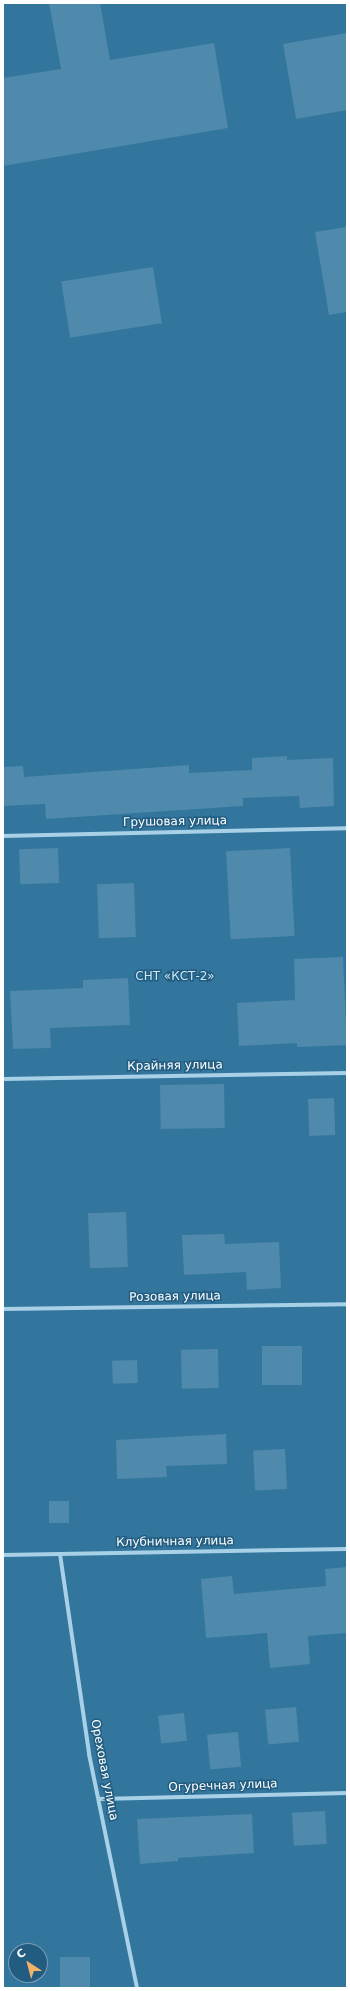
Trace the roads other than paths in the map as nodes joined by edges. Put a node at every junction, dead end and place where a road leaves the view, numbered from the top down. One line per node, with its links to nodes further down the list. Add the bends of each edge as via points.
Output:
1 (347, 828): 2 (street, Грушовая улица)
2 (3, 836)
3 (347, 1073): 4 (street, Крайняя улица)
4 (3, 1079)
5 (347, 1304): 6 (street, Розовая улица)
6 (3, 1309)
7 (347, 1549): 8 (street, Клубничная улица)
8 (60, 1554): 9 (street, Клубничная улица); 11 (street, Ореховая улица, via 89,1754)
9 (3, 1555)
10 (347, 1793): 11 (street, Огуречная улица)
11 (99, 1800): 12 (street, Ореховая улица)
12 (137, 1988)

